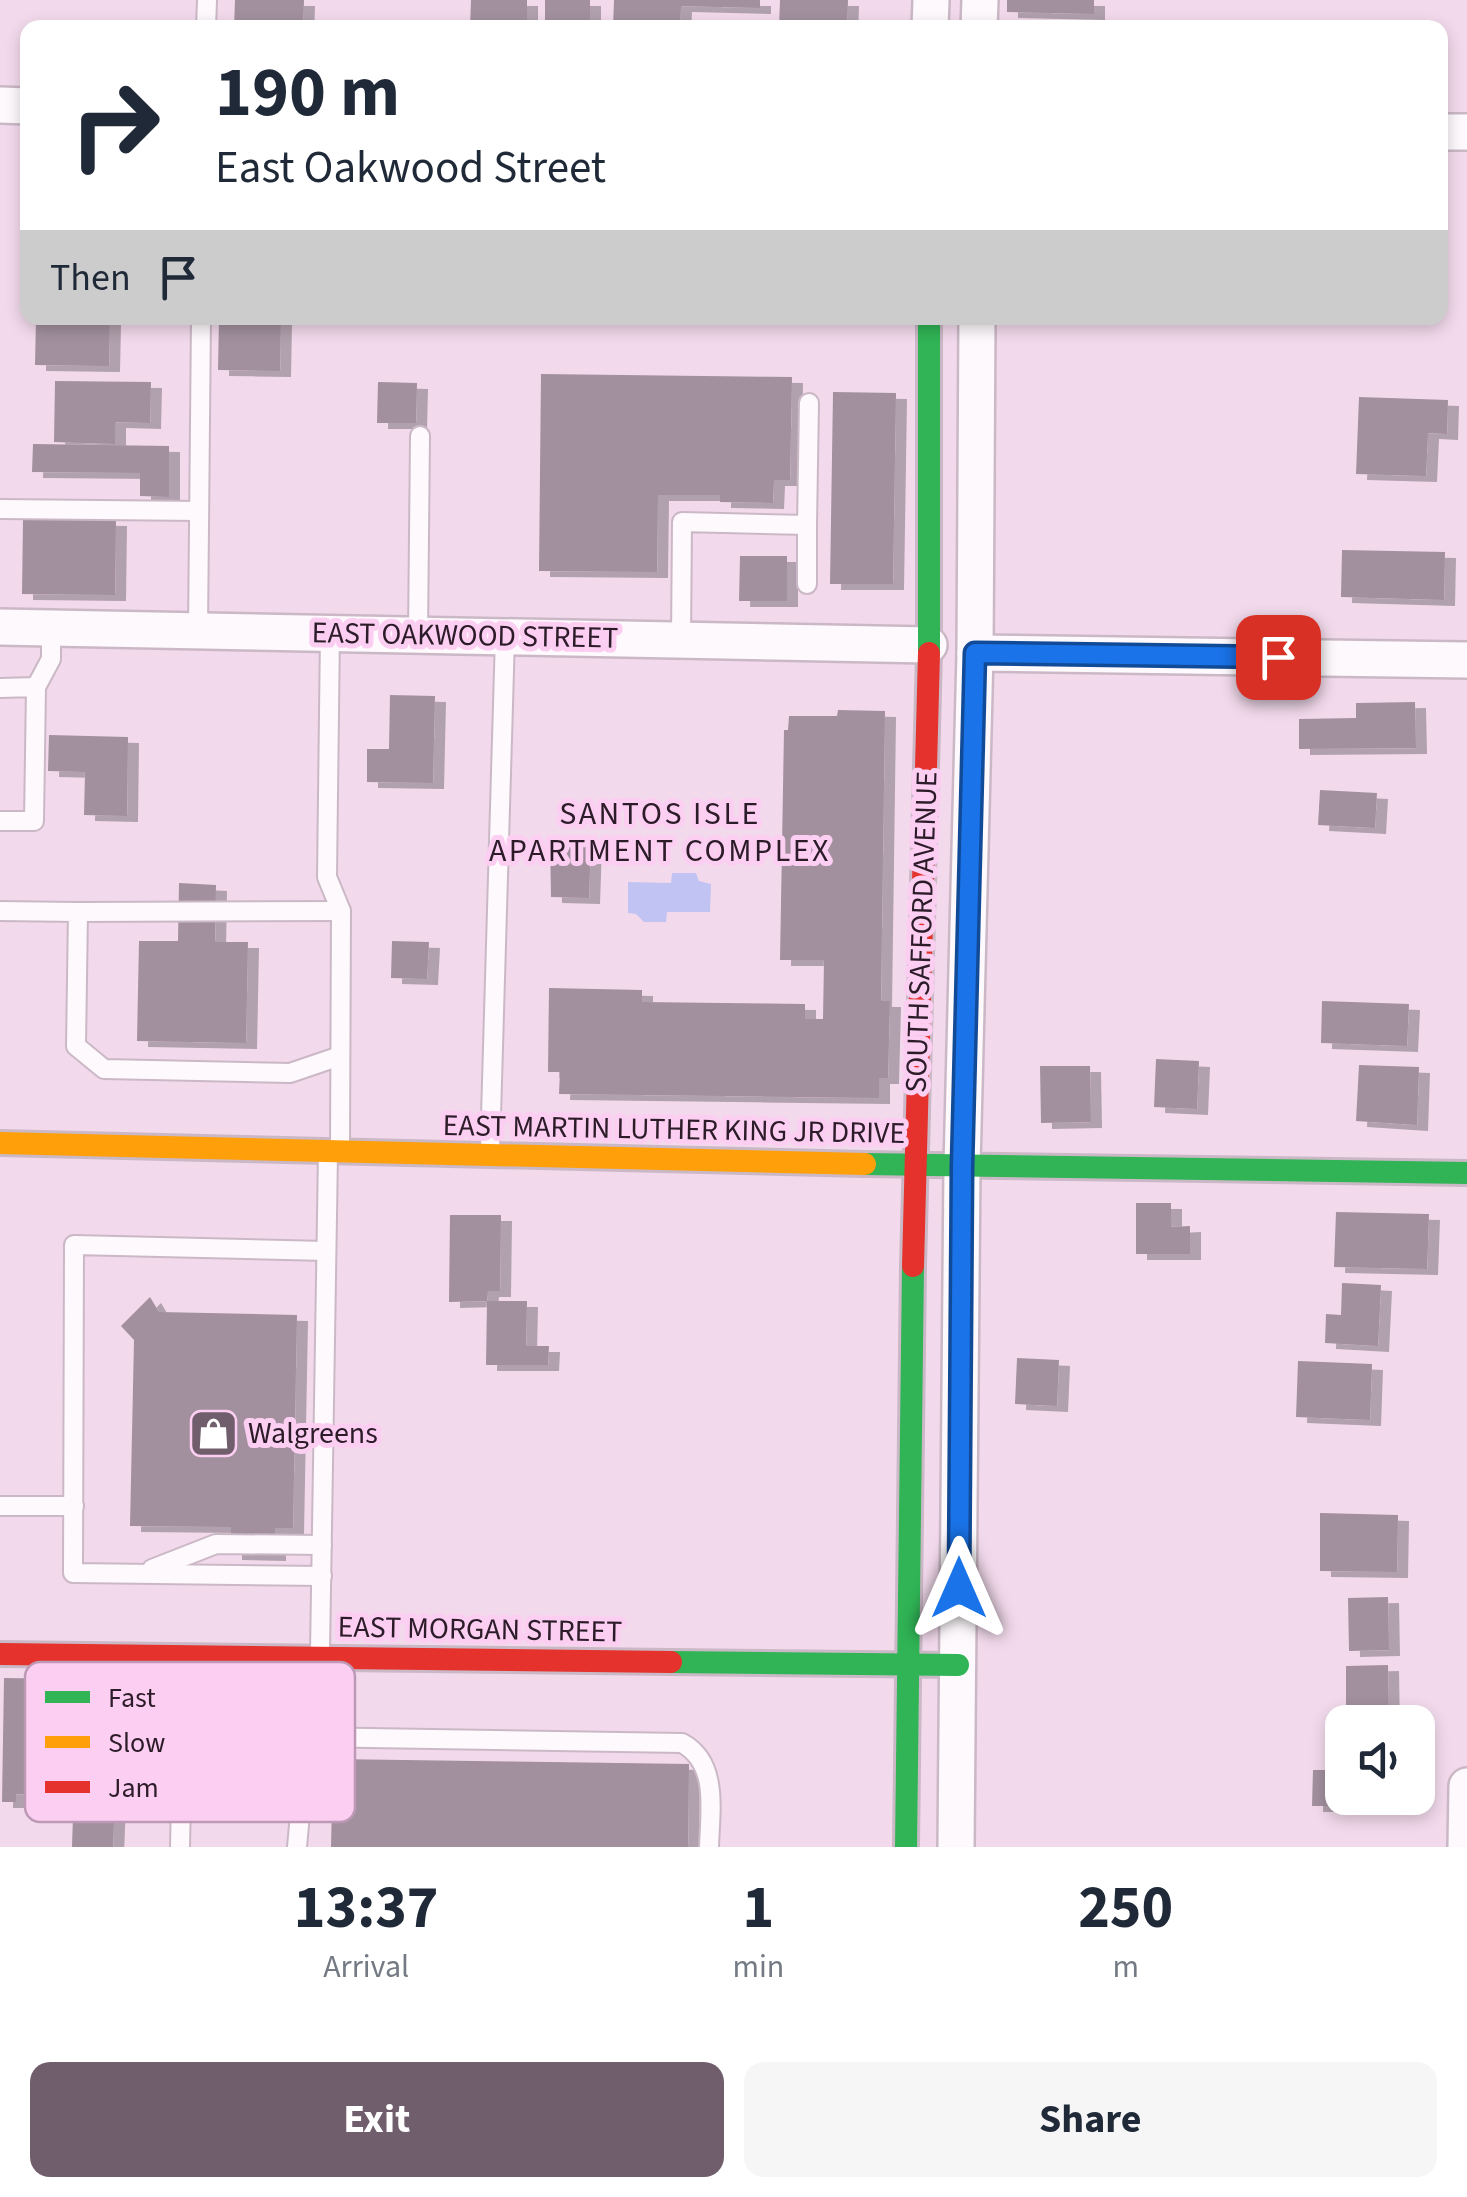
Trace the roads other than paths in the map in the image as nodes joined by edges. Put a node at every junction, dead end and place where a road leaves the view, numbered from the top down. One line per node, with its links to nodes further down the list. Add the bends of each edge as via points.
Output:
1 (201, 325): 7 (lane)
2 (929, 325): 17 (street, SOUTH SAFFORD AVENUE)
3 (976, 325): 18 (street, SOUTH SAFFORD AVENUE)
4 (810, 403): 8 (lane)
5 (420, 436): 14 (lane)
6 (0, 508): 7 (lane)
7 (199, 511): 12 (lane)
8 (807, 525): 9 (lane); 16 (lane, via 682,522)
9 (807, 584)
10 (0, 627): 11 (street, EAST OAKWOOD STREET)
11 (52, 628): 12 (street, EAST OAKWOOD STREET); 21 (lane, via 51,659)
12 (198, 631): 13 (street, EAST OAKWOOD STREET)
13 (330, 632): 14 (street, EAST OAKWOOD STREET); 24 (lane, via 327,877)
14 (418, 634): 15 (street, EAST OAKWOOD STREET)
15 (505, 636): 16 (street, EAST OAKWOOD STREET); 29 (lane)
16 (681, 640): 17 (street, EAST OAKWOOD STREET)
17 (930, 645): 30 (street, SOUTH SAFFORD AVENUE)
18 (975, 653): 19 (street); 31 (street, SOUTH SAFFORD AVENUE)
19 (1467, 660)
20 (0, 688): 21 (lane)
21 (36, 688): 22 (lane, via 34,821)
22 (0, 821)
23 (0, 911): 25 (lane)
24 (341, 911): 25 (lane); 26 (lane)
25 (78, 912): 26 (lane, via 76,1046 104,1069 290,1073)
26 (340, 1056): 28 (lane)
27 (0, 1143): 28 (street, EAST MARTIN LUTHER KING JR DRIVE)
28 (334, 1152): 29 (street, EAST MARTIN LUTHER KING JR DRIVE); 33 (lane)
29 (490, 1155): 30 (street, EAST MARTIN LUTHER KING JR DRIVE)
30 (914, 1164): 31 (street, EAST MARTIN LUTHER KING JR DRIVE); 44 (street, SOUTH SAFFORD AVENUE)
31 (962, 1166): 32 (street, EAST MARTIN LUTHER KING JR DRIVE); 45 (street, SOUTH SAFFORD AVENUE)
32 (1467, 1173)
33 (326, 1251): 35 (lane, via 74,1245); 36 (lane)
34 (0, 1506): 35 (lane)
35 (74, 1506): 37 (lane, via 73,1573)
36 (322, 1545): 37 (lane, via 216,1544); 38 (lane)
37 (142, 1573): 38 (lane)
38 (322, 1576): 41 (lane)
39 (0, 1654): 40 (street, EAST MORGAN STREET)
40 (184, 1656): 41 (street, EAST MORGAN STREET); 42 (lane)
41 (315, 1658): 43 (lane); 44 (street, EAST MORGAN STREET)
42 (184, 1662)
43 (315, 1662)
44 (906, 1664): 45 (street, EAST MORGAN STREET); 53 (street, SOUTH SAFFORD AVENUE)
45 (958, 1665): 54 (street, SOUTH SAFFORD AVENUE)
46 (355, 1739): 52 (lane, via 682,1744 696,1751 706,1769)
47 (1467, 1786): 55 (street)
48 (181, 1822): 50 (lane)
49 (299, 1822): 51 (lane)
50 (180, 1847)
51 (297, 1847)
52 (710, 1847)
53 (906, 1847)
54 (956, 1847)
55 (1466, 1847)

